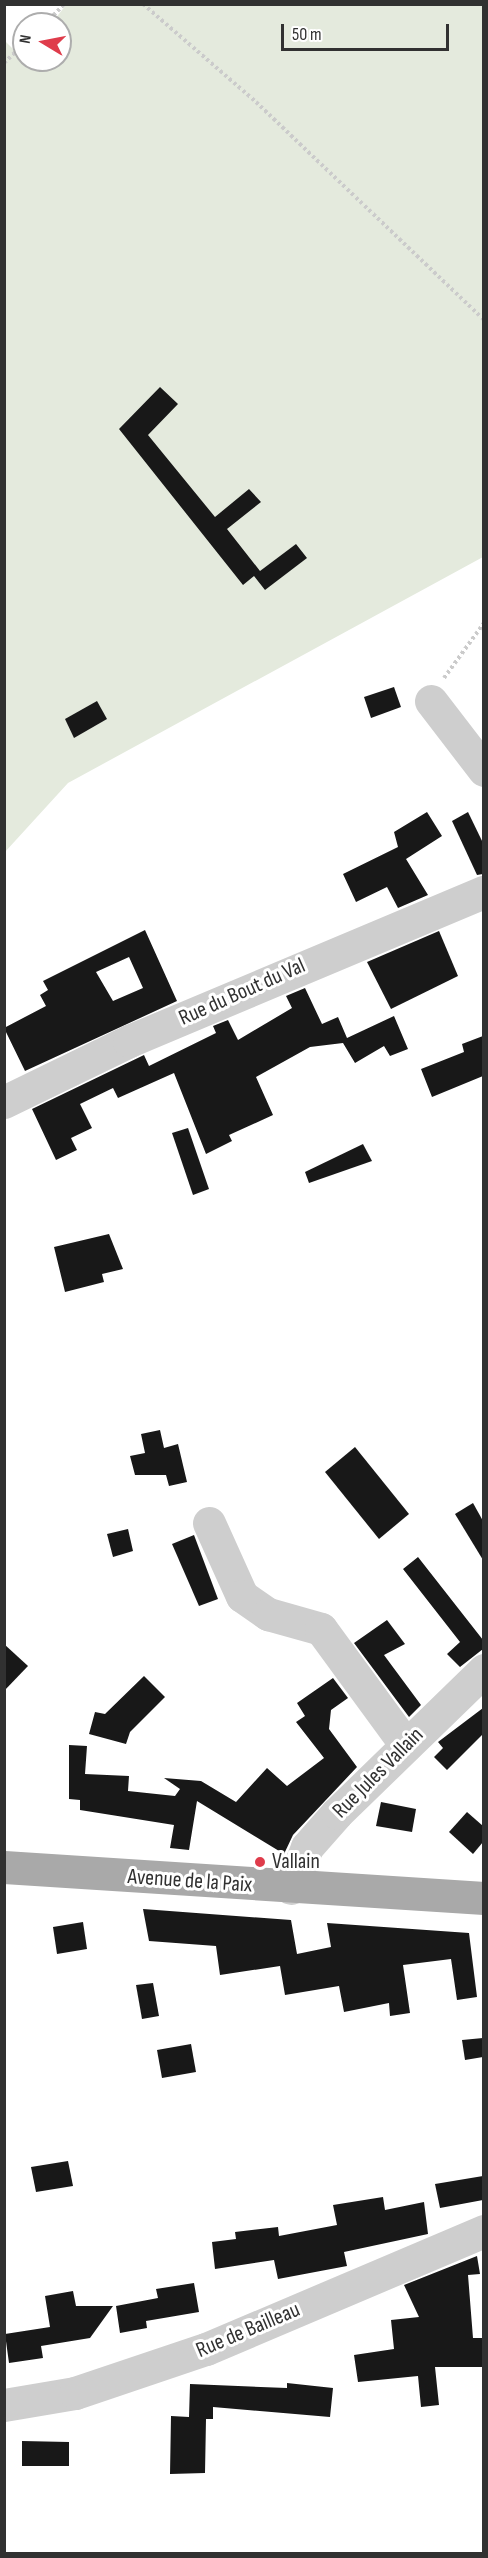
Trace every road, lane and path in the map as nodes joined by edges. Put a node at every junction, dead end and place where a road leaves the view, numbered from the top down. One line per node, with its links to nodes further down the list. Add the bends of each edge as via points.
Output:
1 (143, 4): 2 (path, via 256,102)
2 (483, 320)
3 (483, 623): 4 (path)
4 (431, 701): 5 (street)
5 (483, 770)
6 (483, 892): 7 (street, Rue du Bout du Val, via 271,979)
7 (4, 1102)
8 (208, 1523): 10 (street, via 242,1596 268,1614 321,1629)
9 (483, 1670): 10 (street, Rue Jules Vallain)
10 (406, 1745): 12 (street, Rue Jules Vallain, via 307,1847)
11 (4, 1867): 12 (main road, Avenue de la Paix)
12 (291, 1888): 13 (main road, Avenue de la Paix)
13 (483, 1898)
14 (483, 2231): 15 (street, Rue de Bailleau, via 206,2349 75,2393)
15 (4, 2405)

